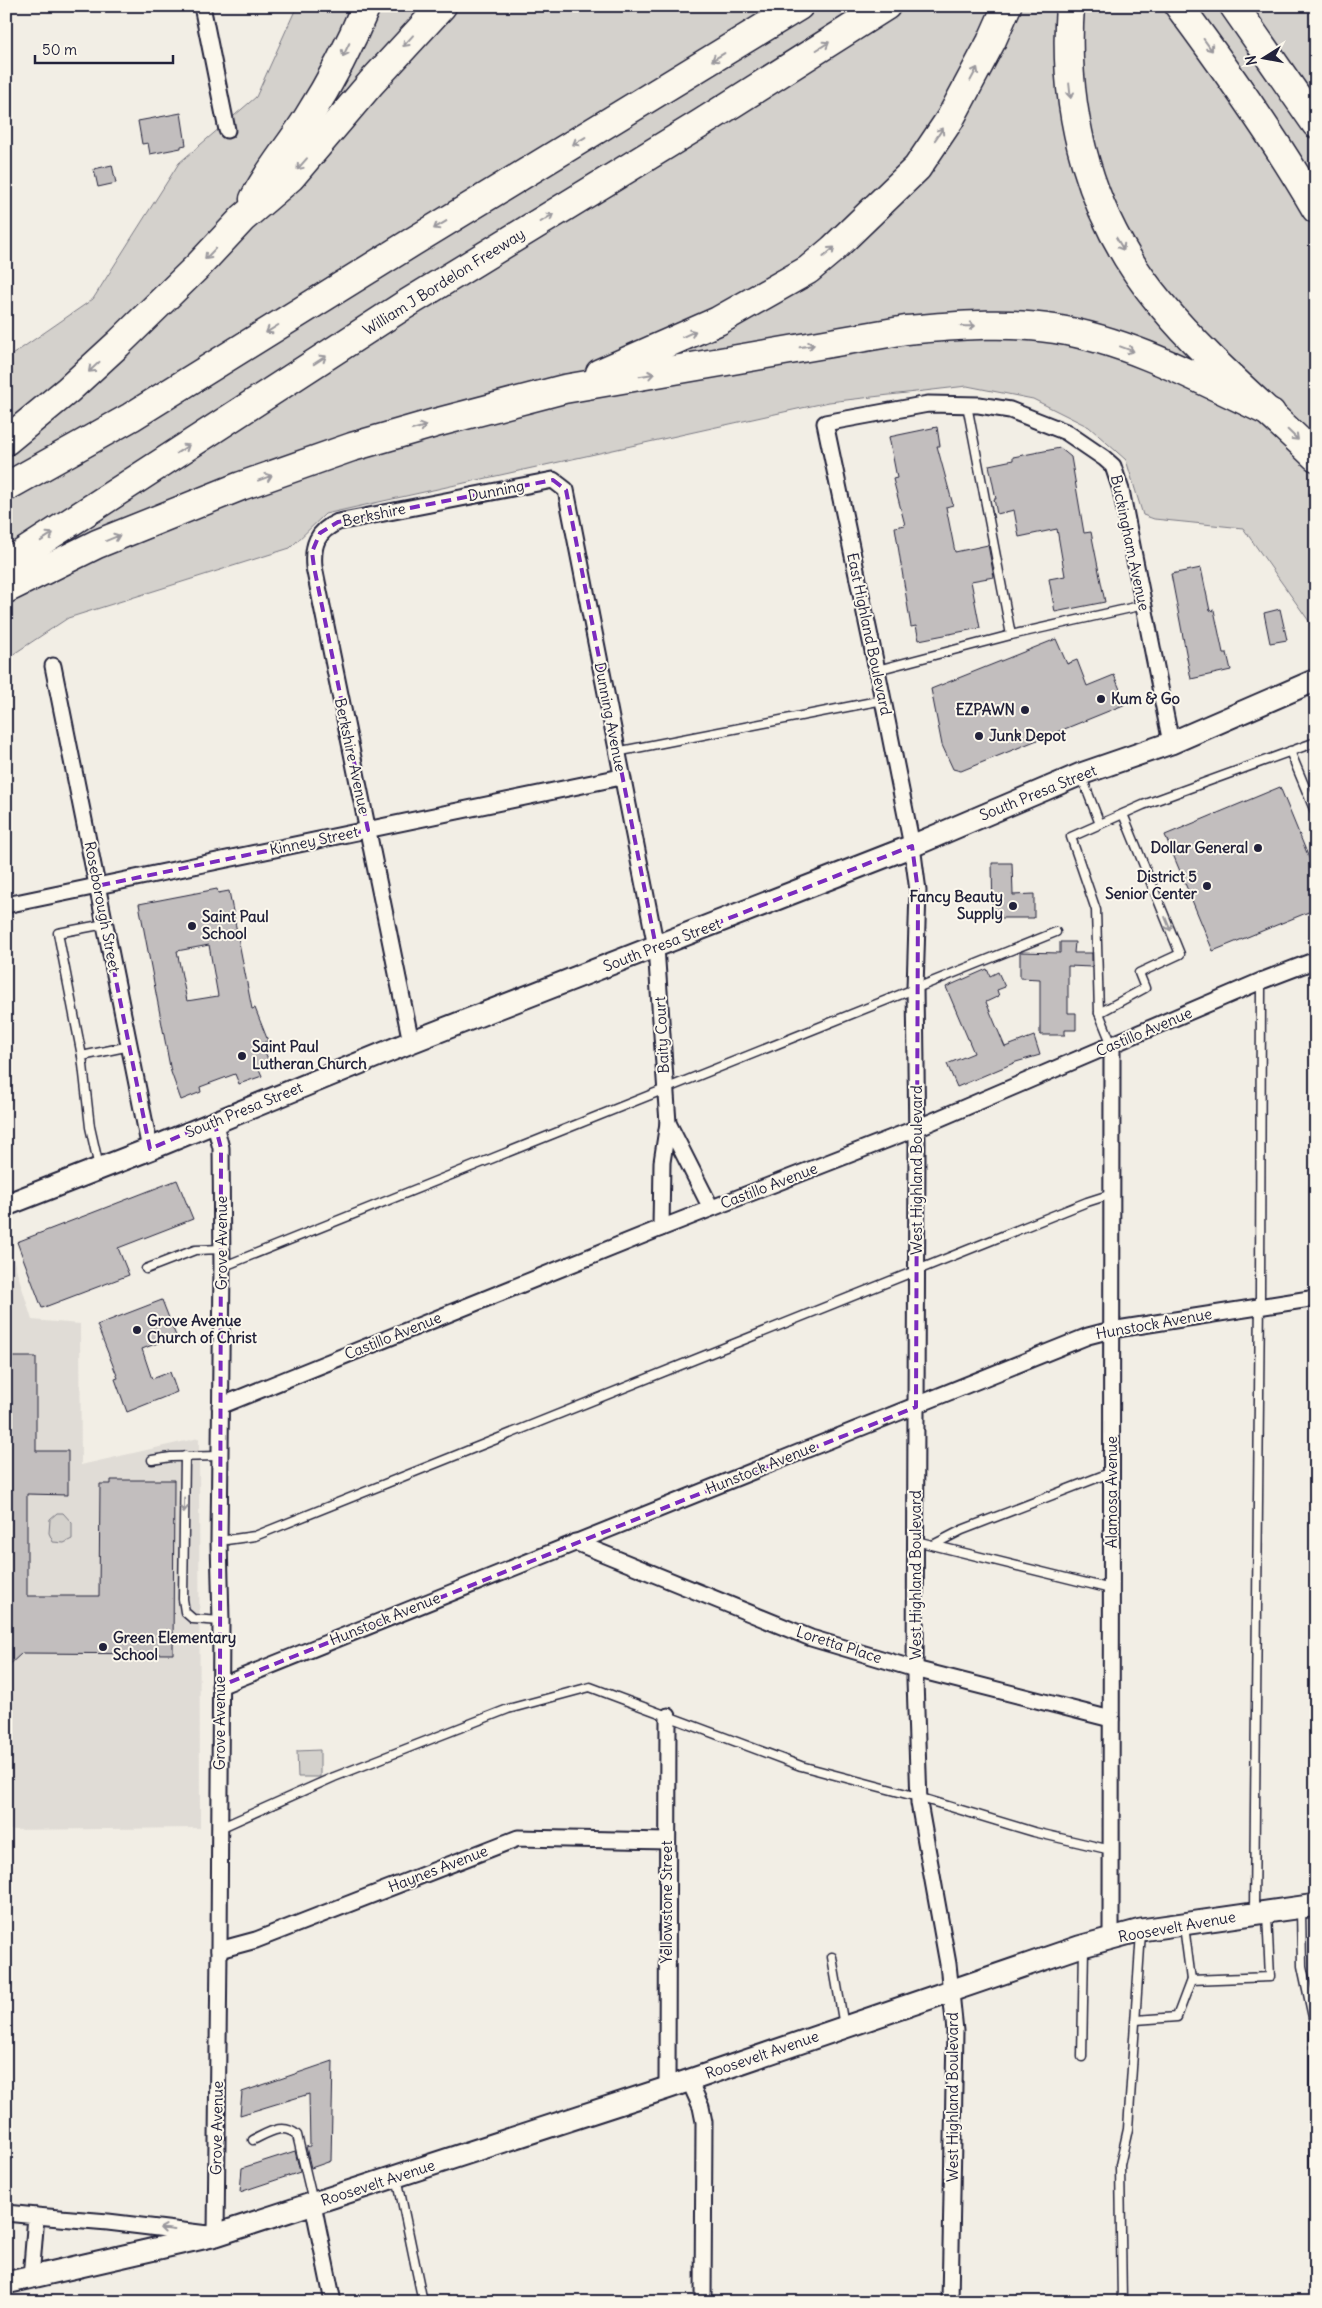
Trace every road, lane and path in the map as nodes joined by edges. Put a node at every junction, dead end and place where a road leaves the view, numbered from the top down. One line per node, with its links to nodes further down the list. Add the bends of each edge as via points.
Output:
1 (202, 6): 11 (street)
2 (366, 6): 13 (highway, one-way to 13, via 320,98 265,178)
3 (442, 6): 13 (highway, one-way to 13, via 291,177)
4 (799, 6): 20 (highway, one-way to 20, via 414,240 132,417)
5 (886, 6): 24 (highway, William J Bordelon Freeway, one-way to 5, via 403,306)
6 (1008, 6): 14 (highway, one-way to 6, via 718,321 808,270 833,249 917,168 950,119)
7 (1070, 6): 16 (highway, one-way to 16, via 1070,85 1077,136 1099,203 1116,238 1159,302)
8 (1179, 6): 12 (highway, one-way to 12, via 1236,84)
9 (1234, 6): 10 (highway)
10 (1316, 124)
11 (227, 130)
12 (1316, 209)
13 (243, 218): 18 (highway, one-way to 18, via 124,338)
14 (564, 389): 16 (highway, one-way to 16, via 906,330 1016,325 1095,338 1166,364); 25 (highway, one-way to 14, via 97,544 258,480 352,447)
15 (967, 405): 17 (street, Buckingham Avenue, via 928,404); 26 (street, Buckingham Avenue, via 1010,410 1066,432 1113,466 1121,490); 27 (lane)
16 (1270, 413): 19 (highway, one-way to 19)
17 (825, 422): 29 (street, East Highland Boulevard)
18 (6, 441)
19 (1316, 457)
20 (6, 487)
21 (564, 488): 22 (street, Dunning, via 553,480); 35 (street, Dunning Avenue)
22 (426, 504): 23 (street, Berkshire, via 338,522)
23 (323, 530): 41 (street, Berkshire Avenue, via 312,552 314,567)
24 (6, 564)
25 (6, 588)
26 (1144, 605): 27 (lane); 33 (street, Buckingham Avenue)
27 (1011, 635): 29 (lane)
28 (53, 666): 43 (street, Roseborough Street)
29 (877, 670): 31 (street, East Highland Boulevard)
30 (1316, 680): 33 (main road, South Presa Street)
31 (883, 700): 35 (lane); 42 (street, East Highland Boulevard)
32 (1316, 742): 34 (lane)
33 (1171, 743): 36 (main road, South Presa Street)
34 (1290, 751): 38 (lane); 39 (lane)
35 (616, 752): 37 (street, Dunning Avenue)
36 (1081, 774): 40 (lane); 42 (main road, South Presa Street)
37 (621, 778): 41 (street, Kinney Street); 47 (street, Dunning Avenue)
38 (1123, 814): 40 (lane); 51 (lane, one-way to 51, via 1180,954 1139,973 1145,988)
39 (1316, 814)
40 (1100, 824): 51 (lane, via 1071,837 1096,910)
41 (368, 830): 43 (street, Kinney Street); 52 (street, Berkshire Avenue)
42 (912, 846): 47 (main road, South Presa Street); 50 (street, West Highland Boulevard, via 918,891)
43 (97, 886): 44 (street, Kinney Street); 45 (street, Roseborough Street)
44 (6, 905)
45 (105, 924): 54 (street, Roseborough Street); 55 (lane, via 58,934)
46 (1056, 932): 50 (lane)
47 (656, 947): 52 (main road, South Presa Street); 56 (street, Baity Court)
48 (1316, 960): 49 (street, Castillo Avenue)
49 (1261, 981): 53 (street, Castillo Avenue); 71 (lane)
50 (915, 988): 56 (lane); 59 (street, West Highland Boulevard)
51 (1099, 1013): 53 (lane)
52 (411, 1042): 57 (main road, South Presa Street)
53 (1112, 1045): 59 (street, Castillo Avenue); 62 (street, Alamosa Avenue)
54 (130, 1046): 55 (lane); 60 (street, Roseborough Street)
55 (82, 1056): 61 (lane, via 90,1127)
56 (665, 1089): 58 (street, Baity Court); 67 (lane)
57 (214, 1121): 60 (main road, South Presa Street); 66 (street, Grove Avenue, via 221,1148)
58 (668, 1123): 64 (street, Baity Court); 65 (street, Baity Court, via 662,1162)
59 (917, 1128): 64 (street, Castillo Avenue); 69 (street, West Highland Boulevard)
60 (150, 1149): 61 (main road, South Presa Street)
61 (100, 1168): 63 (main road, South Presa Street)
62 (1112, 1194): 69 (lane); 72 (street, Alamosa Avenue)
63 (6, 1205)
64 (711, 1208): 65 (street, Castillo Avenue)
65 (661, 1228): 73 (street, Castillo Avenue)
66 (222, 1249): 67 (street, Grove Avenue); 68 (lane, via 195,1250)
67 (222, 1267): 73 (street, Grove Avenue)
68 (146, 1269)
69 (917, 1270): 74 (street, West Highland Boulevard); 79 (lane, via 255,1536)
70 (1316, 1298): 71 (street, Hunstock Avenue)
71 (1260, 1306): 72 (street, Hunstock Avenue); 94 (lane)
72 (1111, 1330): 74 (street, Hunstock Avenue, via 1088,1336); 78 (street, Alamosa Avenue)
73 (220, 1406): 76 (street, Grove Avenue)
74 (916, 1407): 80 (street, West Highland Boulevard); 81 (street, Hunstock Avenue)
75 (185, 1456): 76 (lane); 77 (lane); 84 (lane, one-way to 84, via 185,1612 193,1619)
76 (220, 1456): 79 (street, Grove Avenue)
77 (152, 1460)
78 (1112, 1472): 82 (lane, via 962,1530); 83 (street, Alamosa Avenue)
79 (219, 1541): 84 (street, Grove Avenue)
80 (916, 1541): 82 (lane); 85 (street, West Highland Boulevard)
81 (575, 1542): 85 (street, Loretta Place, via 811,1638); 86 (street, Hunstock Avenue)
82 (933, 1545): 83 (lane)
83 (1112, 1589): 88 (street, Alamosa Avenue)
84 (221, 1621): 86 (street, Grove Avenue)
85 (915, 1669): 88 (street, Loretta Place); 89 (street, West Highland Boulevard)
86 (220, 1686): 90 (street, Grove Avenue)
87 (668, 1716): 89 (lane, via 801,1766); 90 (lane, via 590,1687 508,1708 334,1776); 91 (street, Yellowstone Street)
88 (1111, 1719): 92 (street, Alamosa Avenue)
89 (918, 1797): 92 (lane, via 1034,1832); 102 (street, West Highland Boulevard)
90 (220, 1828): 99 (street, Grove Avenue)
91 (667, 1841): 99 (street, Haynes Avenue, via 518,1838 256,1940); 107 (street, Yellowstone Street)
92 (1111, 1850): 97 (street, Alamosa Avenue)
93 (1308, 1906): 94 (main road, Roosevelt Avenue); 109 (lane, via 1302,1966 1314,2022)
94 (1260, 1913): 95 (main road, Roosevelt Avenue); 101 (lane, via 1270,1977)
95 (1184, 1924): 96 (main road, Roosevelt Avenue); 101 (lane)
96 (1141, 1930): 97 (main road, Roosevelt Avenue); 103 (lane)
97 (1111, 1938): 98 (main road, Roosevelt Avenue)
98 (1084, 1946): 102 (main road, Roosevelt Avenue); 105 (lane)
99 (220, 1950): 114 (street, Grove Avenue)
100 (832, 1957): 104 (lane)
101 (1191, 1980): 103 (lane, via 1177,2017)
102 (951, 1992): 104 (main road, Roosevelt Avenue); 120 (street, West Highland Boulevard, via 955,2031)
103 (1136, 2020): 121 (lane, via 1128,2129 1120,2165)
104 (844, 2028): 106 (main road, Roosevelt Avenue)
105 (1082, 2057)
106 (689, 2080): 107 (main road, Roosevelt Avenue); 119 (street, via 704,2122)
107 (667, 2088): 110 (main road, Roosevelt Avenue)
108 (253, 2140): 111 (lane, via 281,2128 297,2135)
109 (1314, 2166)
110 (397, 2176): 111 (main road, Roosevelt Avenue); 118 (lane)
111 (313, 2204): 114 (main road, Roosevelt Avenue); 117 (street)
112 (6, 2213): 113 (street, Roosevelt Avenue)
113 (36, 2216): 114 (street, Roosevelt Avenue, one-way to 113); 115 (street)
114 (216, 2235): 115 (main road, Roosevelt Avenue)
115 (31, 2278): 116 (main road, Roosevelt Avenue)
116 (6, 2283)
117 (333, 2302)
118 (423, 2302)
119 (703, 2302)
120 (950, 2302)
121 (1122, 2302)

